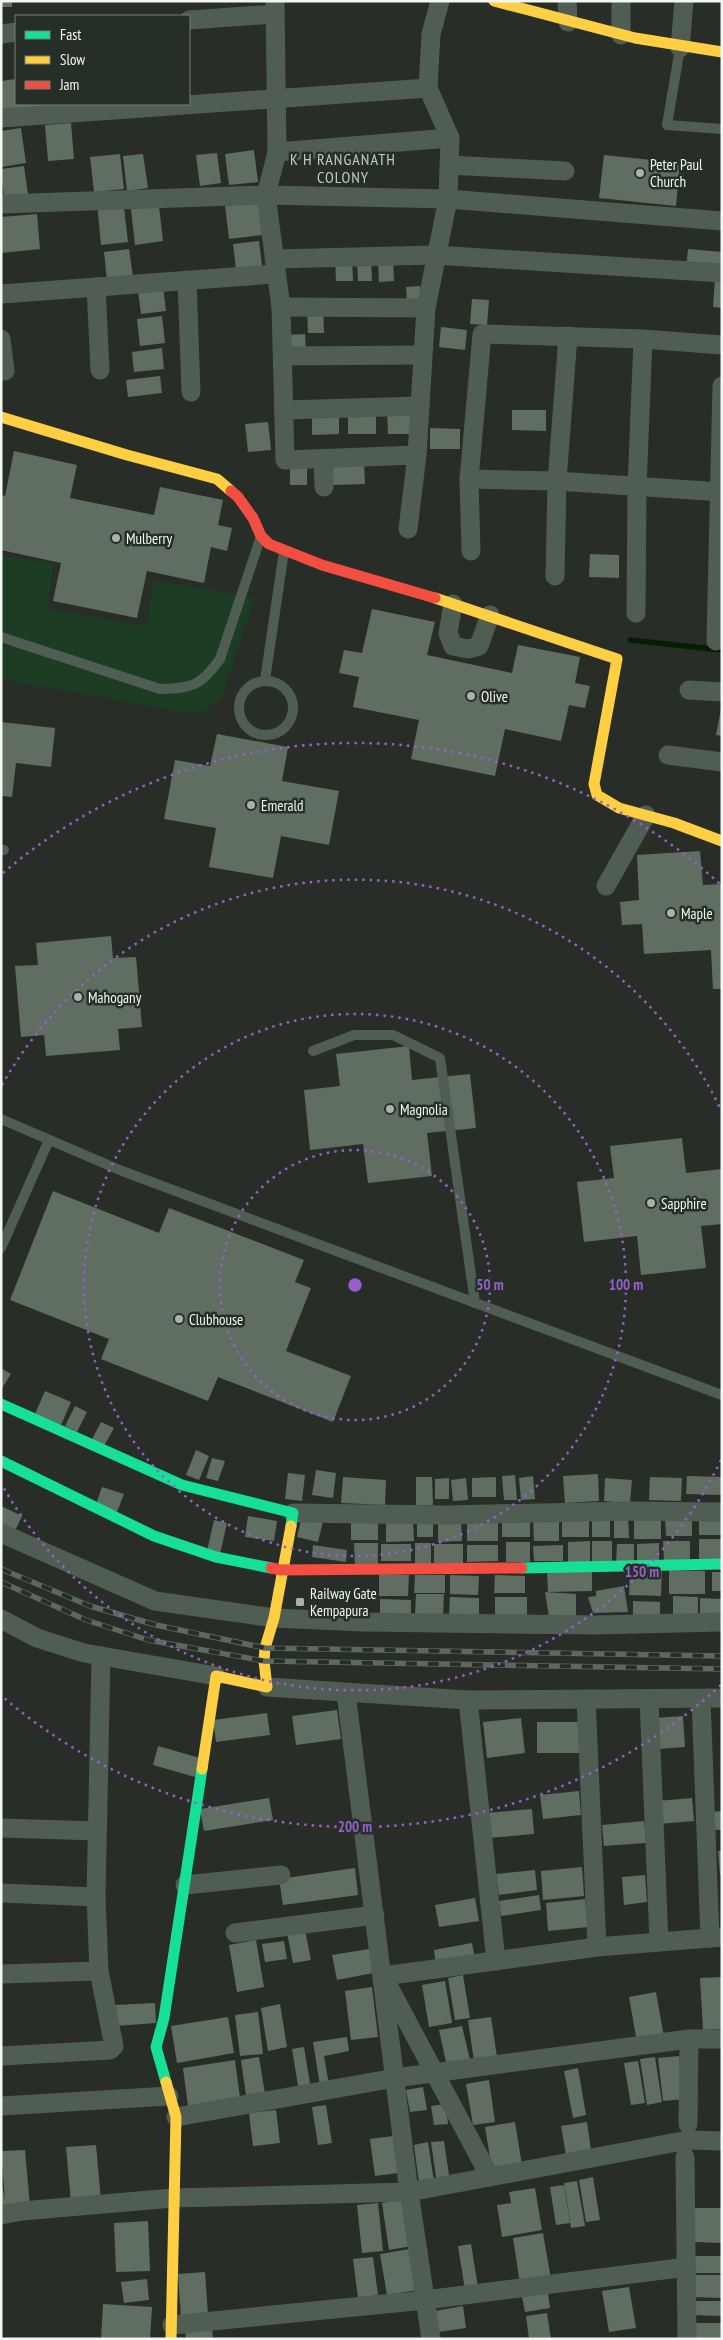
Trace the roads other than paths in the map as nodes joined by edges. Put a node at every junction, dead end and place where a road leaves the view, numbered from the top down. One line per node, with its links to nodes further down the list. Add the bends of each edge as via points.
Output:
1 (440, 1): 14 (street, via 431,34)
2 (568, 1): 8 (street)
3 (621, 1): 11 (street)
4 (684, 1): 12 (street)
5 (503, 2): 8 (street)
6 (275, 7): 7 (street); 15 (street)
7 (190, 20)
8 (568, 22): 11 (street)
9 (15, 32): 10 (street)
10 (1, 34)
11 (622, 35): 12 (street)
12 (680, 48): 13 (street); 17 (lane, via 666,125)
13 (722, 52)
14 (428, 88): 15 (street); 18 (street)
15 (277, 100): 16 (street); 19 (street)
16 (1, 118)
17 (722, 129)
18 (450, 138): 19 (street); 20 (street)
19 (277, 152): 22 (street)
20 (449, 165): 21 (street); 23 (street)
21 (565, 171)
22 (266, 195): 23 (street); 24 (street); 27 (street)
23 (448, 199): 25 (street); 26 (street)
24 (1, 204)
25 (722, 220)
26 (435, 254): 27 (street); 28 (street); 33 (street)
27 (274, 266): 29 (street); 32 (street)
28 (722, 273)
29 (187, 280): 30 (street); 43 (street)
30 (96, 287): 31 (street); 40 (street)
31 (1, 294)
32 (281, 307): 33 (street); 39 (street)
33 (426, 308): 38 (street)
34 (568, 336): 36 (street); 49 (street, via 482,334); 50 (street)
35 (1, 339): 41 (street)
36 (643, 339): 37 (street); 52 (street)
37 (722, 345)
38 (422, 355): 39 (street); 44 (street)
39 (283, 356): 45 (street)
40 (100, 370)
41 (5, 371)
42 (722, 386): 53 (street)
43 (191, 392)
44 (420, 406): 45 (street); 47 (street)
45 (284, 410): 48 (street, via 286,460)
46 (1, 417): 55 (street, via 217,479 238,497)
47 (417, 455): 48 (street); 54 (street)
48 (323, 459): 51 (street)
49 (469, 480): 50 (street); 57 (street)
50 (557, 481): 52 (street); 58 (street)
51 (324, 487)
52 (637, 487): 53 (street); 60 (street)
53 (720, 492): 63 (street)
54 (408, 529)
55 (261, 536): 56 (street, via 269,544); 62 (lane, via 220,659 208,676 186,688 160,689)
56 (284, 550): 59 (street, via 322,565); 64 (lane)
57 (470, 551)
58 (555, 576)
59 (454, 604): 61 (street); 61 (street, via 448,633 453,646 468,649 479,646)
60 (636, 613)
61 (490, 615): 69 (street, via 617,659 594,784 597,795 619,808)
62 (1, 637)
63 (716, 641)
64 (265, 680): 64 (lane, via 280,684 291,695 294,710 288,725 275,734 259,734 246,726 239,712 240,697 250,685)
65 (689, 690): 66 (street)
66 (722, 692)
67 (668, 756): 68 (street)
68 (722, 762)
69 (646, 815): 70 (street); 71 (street)
70 (722, 840)
71 (606, 886)
72 (313, 1051): 76 (lane, via 354,1035 393,1035 440,1058)
73 (1, 1119): 74 (lane)
74 (49, 1140): 75 (lane); 76 (lane, via 122,1171)
75 (1, 1248)
76 (475, 1303): 77 (lane)
77 (722, 1395)
78 (1, 1404): 81 (street, via 182,1485)
79 (1, 1461): 84 (street, via 154,1536 216,1557)
80 (722, 1512): 81 (street)
81 (293, 1513): 84 (street)
82 (1, 1533): 85 (street, via 155,1601)
83 (722, 1564): 84 (street)
84 (281, 1570): 85 (street)
85 (274, 1618): 87 (street, via 595,1625); 90 (street, via 265,1648)
86 (1, 1619): 88 (street, via 37,1638)
87 (722, 1622)
88 (101, 1656): 89 (street); 98 (street)
89 (216, 1676): 90 (street); 100 (street)
90 (267, 1687): 91 (street)
91 (346, 1693): 95 (street); 103 (street)
92 (722, 1698): 94 (street)
93 (649, 1699): 94 (street); 96 (street); 106 (street)
94 (701, 1699): 105 (street)
95 (468, 1700): 96 (street); 108 (street)
96 (586, 1700): 107 (street)
97 (1, 1828): 98 (street)
98 (97, 1831): 102 (street)
99 (281, 1875): 100 (street)
100 (185, 1886): 117 (street, via 164,2018 156,2046)
101 (1, 1893): 102 (street)
102 (96, 1897): 109 (street)
103 (375, 1915): 104 (street); 111 (street)
104 (235, 1933)
105 (716, 1937): 106 (street)
106 (658, 1942): 107 (street)
107 (597, 1947): 108 (street)
108 (496, 1961): 111 (street)
109 (99, 1971): 110 (street); 114 (street, via 113,2049)
110 (1, 1974)
111 (383, 1976): 115 (street); 116 (street)
112 (689, 2039): 113 (street); 115 (street); 120 (street)
113 (722, 2039)
114 (1, 2056)
115 (434, 2073): 116 (street); 123 (street)
116 (395, 2078): 119 (street); 124 (street)
117 (170, 2096): 118 (street); 119 (street)
118 (1, 2106)
119 (176, 2117): 125 (street)
120 (688, 2124)
121 (722, 2141): 123 (street, via 688,2140)
122 (685, 2157): 127 (street)
123 (490, 2177): 124 (street)
124 (409, 2192): 125 (street); 128 (street)
125 (172, 2198): 126 (street); 129 (street)
126 (1, 2215)
127 (687, 2267): 128 (street); 131 (street)
128 (425, 2300): 129 (street); 130 (street)
129 (172, 2332)
130 (431, 2339)
131 (687, 2339)

